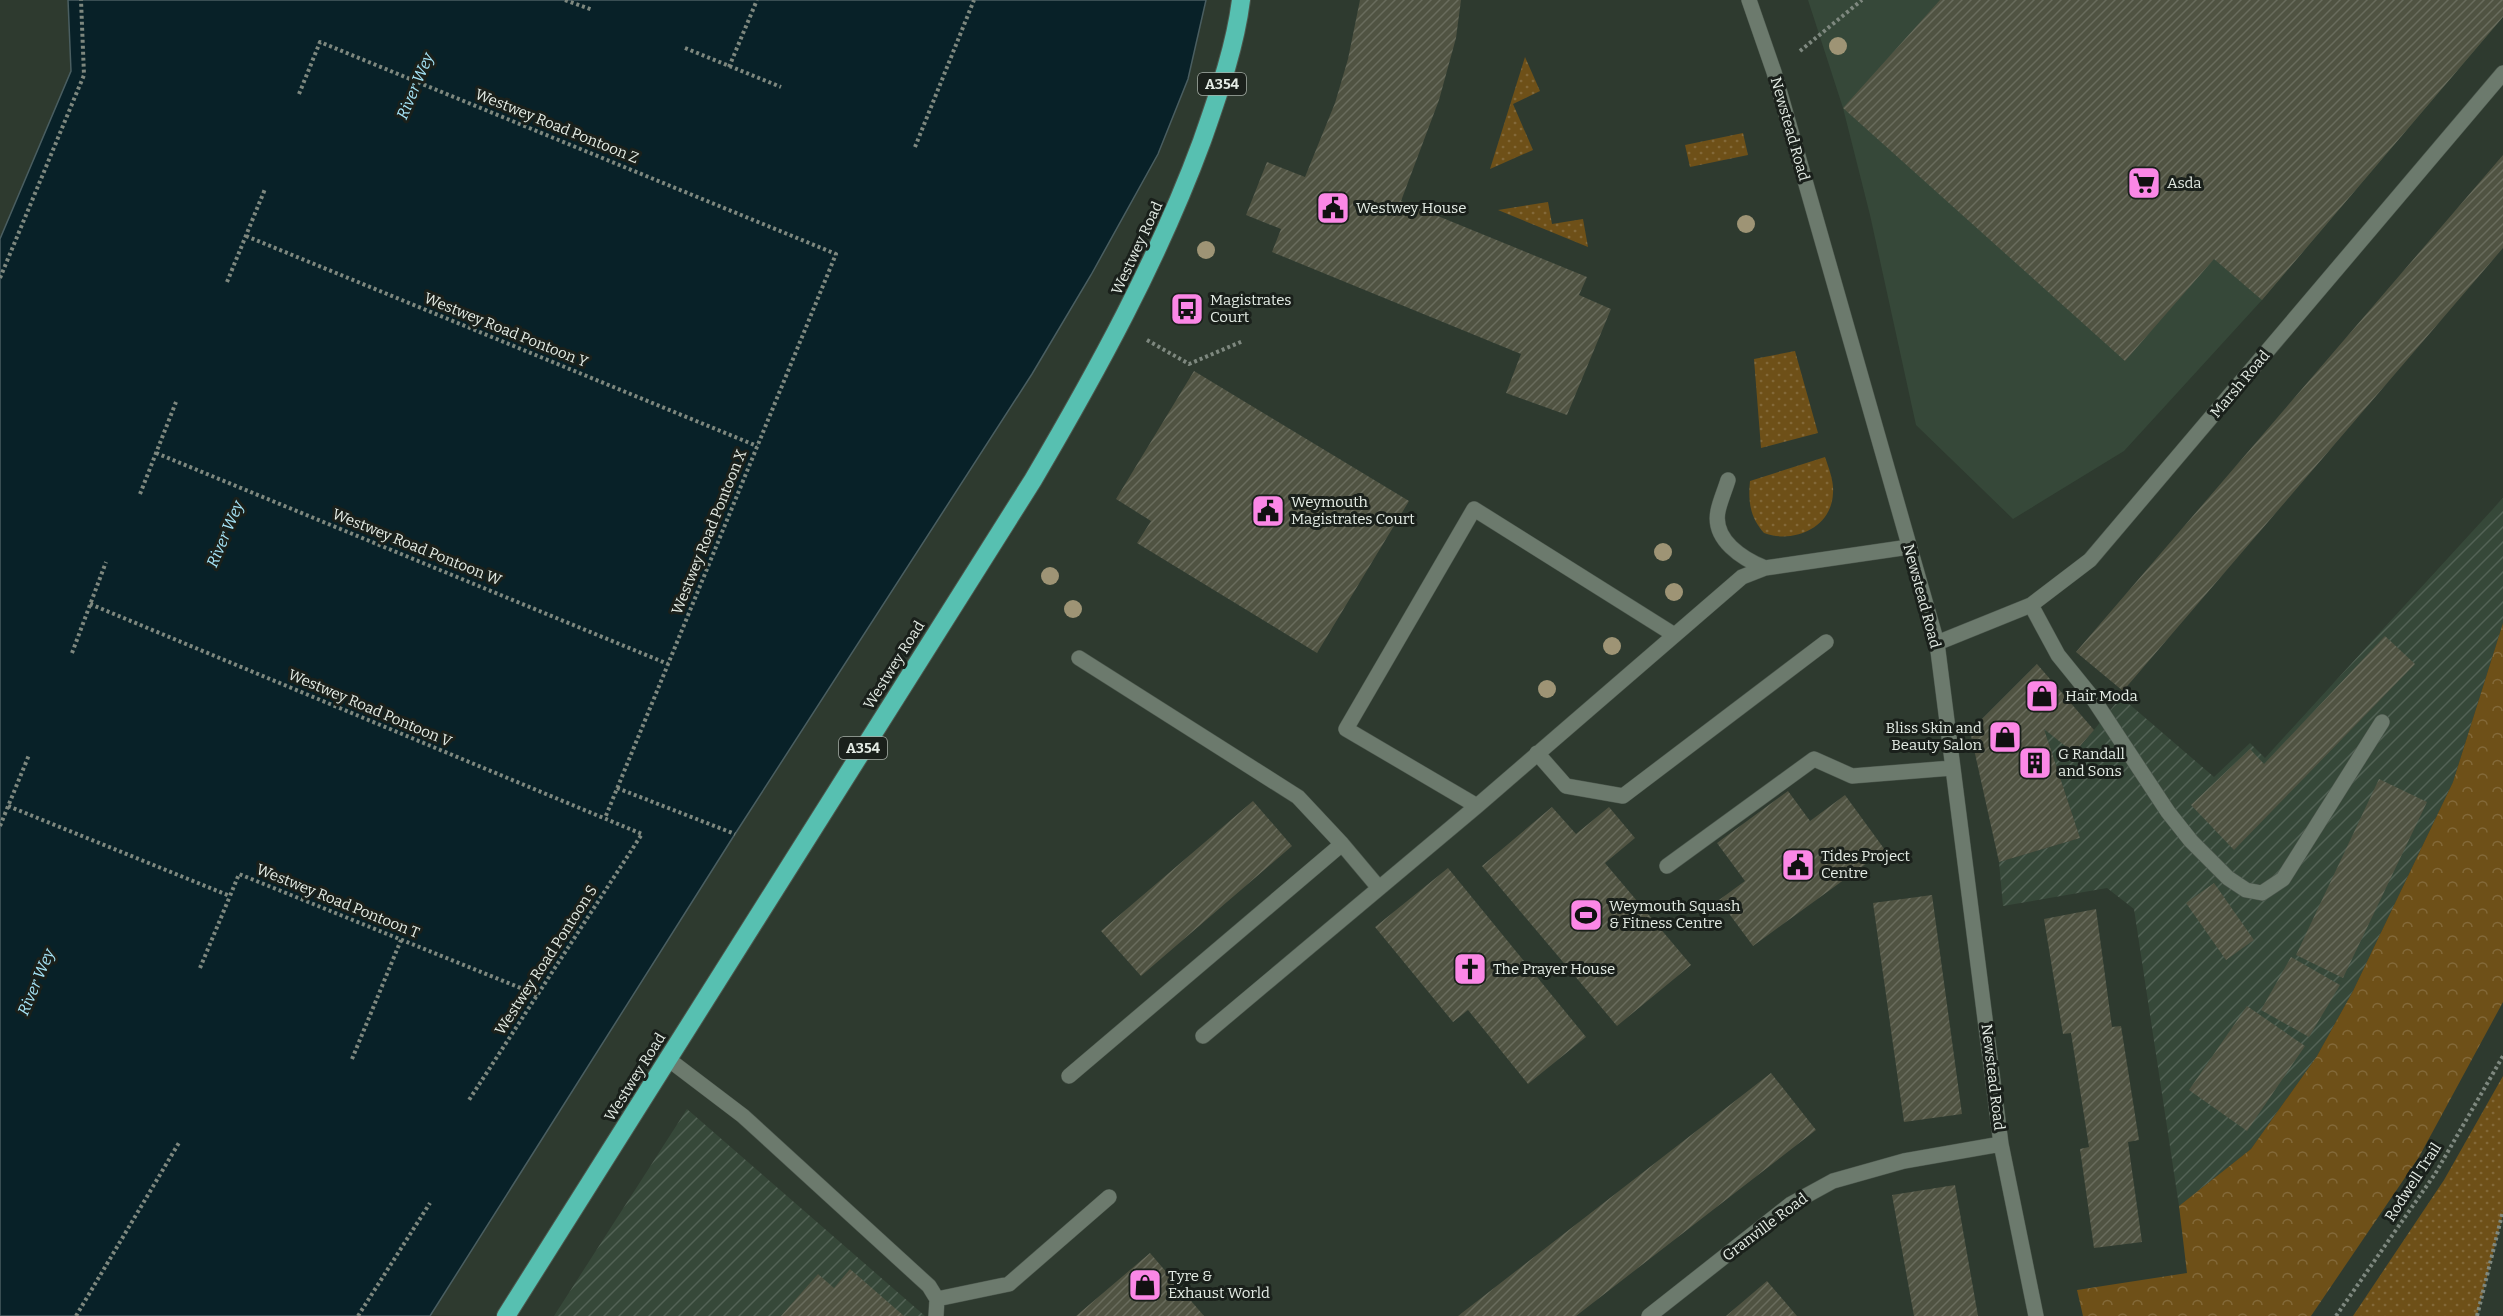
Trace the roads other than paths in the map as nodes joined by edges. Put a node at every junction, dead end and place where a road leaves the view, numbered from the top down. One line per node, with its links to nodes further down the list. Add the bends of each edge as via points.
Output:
1 (1241, 0): 20 (highway, Westwey Road / A354, via 1224,76 1174,213 1084,395)
2 (1751, 1): 5 (street, Newstead Road)
3 (2503, 73): 7 (street, Marsh Road, via 2090,560)
4 (1728, 480): 6 (street, via 1717,513 1721,534 1740,555)
5 (1909, 547): 6 (street); 10 (street, Newstead Road)
6 (1766, 568): 8 (street, via 1742,577)
7 (2031, 605): 10 (street, Marsh Road); 12 (street, via 2058,655 2092,698 2168,812 2191,841 2228,878 2246,890 2262,893 2283,879)
8 (1673, 634): 13 (street); 15 (street, via 1474,509 1346,729)
9 (1826, 642): 13 (street, via 1623,796 1566,786)
10 (1936, 643): 14 (street, Newstead Road)
11 (1079, 658): 16 (street, via 1298,797)
12 (2382, 722)
13 (1537, 753): 15 (street)
14 (1952, 768): 17 (street, via 1852,776 1814,759); 22 (street, Newstead Road)
15 (1477, 806): 18 (street)
16 (1342, 844): 18 (street); 21 (street)
17 (1667, 866)
18 (1379, 888): 19 (street)
19 (1203, 1036)
20 (668, 1059): 24 (street, via 743,1116 929,1286); 25 (highway, Westwey Road / A354)
21 (1069, 1076)
22 (2001, 1144): 27 (street, Granville Road, via 1904,1161 1833,1181 1791,1204); 28 (street, Newstead Road)
23 (1109, 1197): 24 (street, via 1009,1284)
24 (937, 1299): 26 (street)
25 (506, 1316)
26 (936, 1316)
27 (1649, 1316)
28 (2036, 1316)

